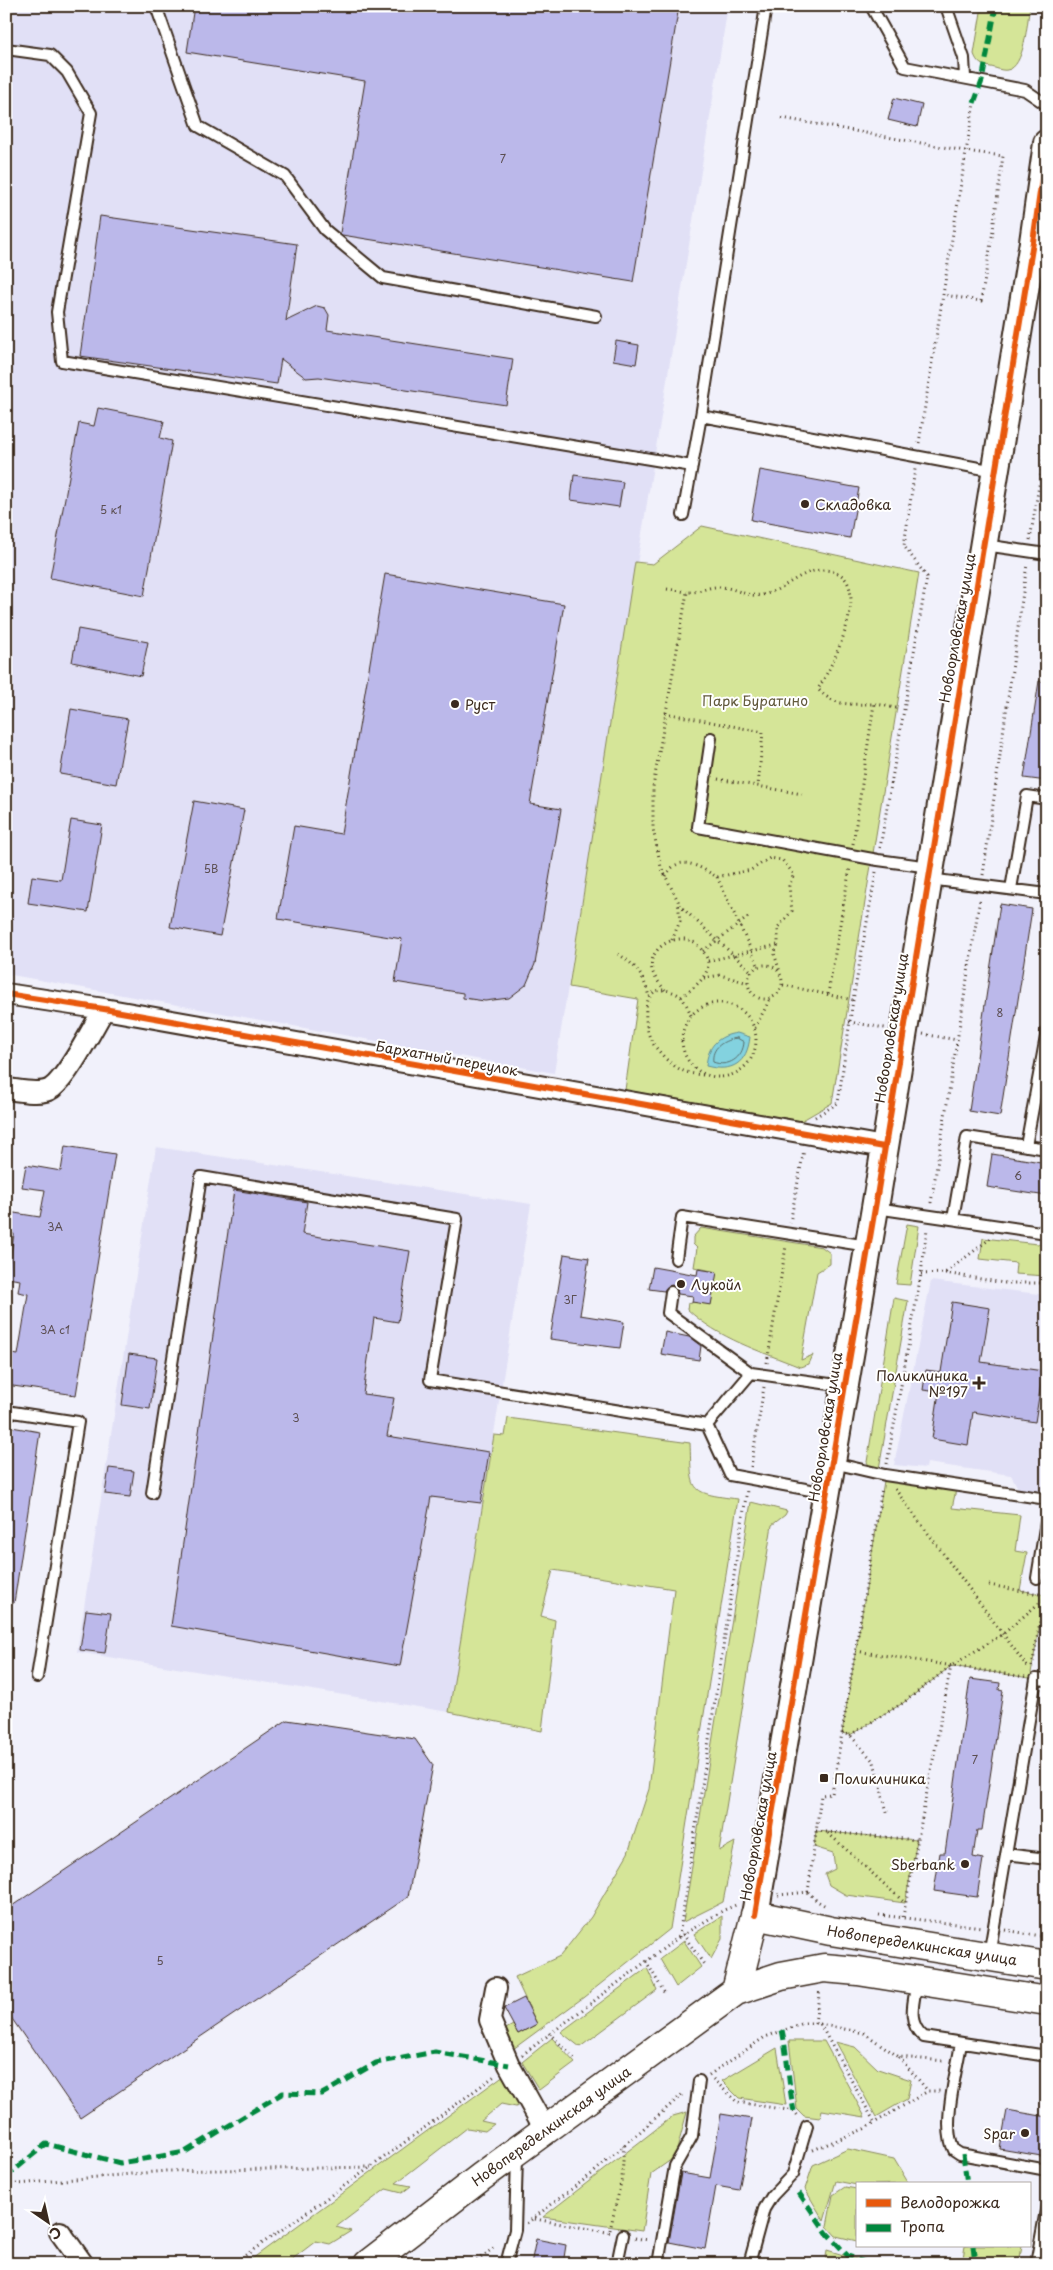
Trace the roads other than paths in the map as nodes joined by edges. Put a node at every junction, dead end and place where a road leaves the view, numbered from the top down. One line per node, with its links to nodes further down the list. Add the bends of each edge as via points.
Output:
1 (156, 6): 9 (lane, via 198,126 285,176 325,230 383,278)
2 (766, 6): 10 (lane)
3 (871, 6): 6 (lane, via 905,67)
4 (946, 6): 6 (lane, via 964,58)
5 (6, 49): 11 (lane, via 50,55 67,72 91,113 56,312 62,362)
6 (965, 77): 7 (lane, via 1026,90)
7 (1047, 105)
8 (1047, 143): 12 (street, Новоорловская улица)
9 (596, 316)
10 (701, 416): 11 (lane); 12 (lane)
11 (692, 466): 13 (lane)
12 (996, 472): 14 (street, Новоорловская улица)
13 (683, 515)
14 (984, 545): 15 (lane); 18 (street, Новоорловская улица)
15 (1047, 554)
16 (711, 738): 18 (lane, via 698,827 878,860)
17 (1047, 799): 19 (lane, via 1027,796)
18 (929, 873): 19 (lane); 26 (street, Новоорловская улица)
19 (1011, 889): 20 (lane)
20 (1047, 894)
21 (6, 994): 22 (street, Бархатный переулок)
22 (104, 1009): 24 (street, via 65,1073 52,1088 33,1092); 26 (street, Бархатный переулок)
23 (1047, 1031): 25 (lane)
24 (6, 1089)
25 (1026, 1146): 27 (lane); 29 (lane, via 967,1137)
26 (884, 1147): 28 (street, Новоорловская улица)
27 (1047, 1149)
28 (875, 1208): 29 (lane); 31 (street, Новоорловская улица)
29 (953, 1219): 30 (lane)
30 (1047, 1233)
31 (868, 1246): 32 (lane, via 682,1217); 35 (street, Новоорловская улица)
32 (676, 1259)
33 (671, 1292): 34 (lane, via 668,1313)
34 (751, 1373): 35 (lane); 37 (lane)
35 (845, 1386): 38 (street, Новоорловская улица)
36 (6, 1411): 44 (lane, via 78,1422)
37 (707, 1425): 39 (lane, via 430,1380 457,1219 201,1177); 40 (lane, via 730,1475)
38 (832, 1463): 40 (street, Новоорловская улица); 41 (lane)
39 (152, 1493)
40 (827, 1493): 48 (street, Новоорловская улица)
41 (1047, 1499)
42 (1047, 1515): 43 (lane)
43 (1037, 1578)
44 (37, 1677)
45 (1047, 1680): 46 (lane, via 1036,1679)
46 (1006, 1854): 47 (lane); 49 (lane)
47 (1047, 1859)
48 (757, 1906): 49 (main road, Новопеределкинская улица, via 831,1931); 53 (main road)
49 (989, 1956): 50 (main road, Новопеределкинская улица)
50 (1047, 1966)
51 (918, 1980): 53 (main road, Новопеределкинская улица, via 824,1968 781,1976); 54 (main road, Новопеределкинская улица); 55 (lane, via 913,2008 914,2028 924,2037)
52 (496, 1988): 59 (street, via 490,2020 509,2065)
53 (736, 1990): 59 (main road, Новопеределкинская улица)
54 (1047, 2001)
55 (962, 2044): 56 (lane); 61 (lane, via 949,2134 954,2150 960,2154)
56 (1047, 2056)
57 (699, 2082): 69 (lane, via 692,2136 675,2166)
58 (807, 2126): 70 (lane, via 793,2174 764,2209)
59 (546, 2131): 60 (main road, Новопеределкинская улица)
60 (517, 2152): 66 (main road, Новопеределкинская улица); 67 (lane, via 515,2230)
61 (1047, 2170)
62 (1047, 2205): 71 (lane)
63 (60, 2232): 65 (street)
64 (623, 2235): 68 (lane)
65 (83, 2264)
66 (368, 2264)
67 (506, 2264)
68 (617, 2264)
69 (658, 2264)
70 (749, 2264)
71 (1036, 2264)

